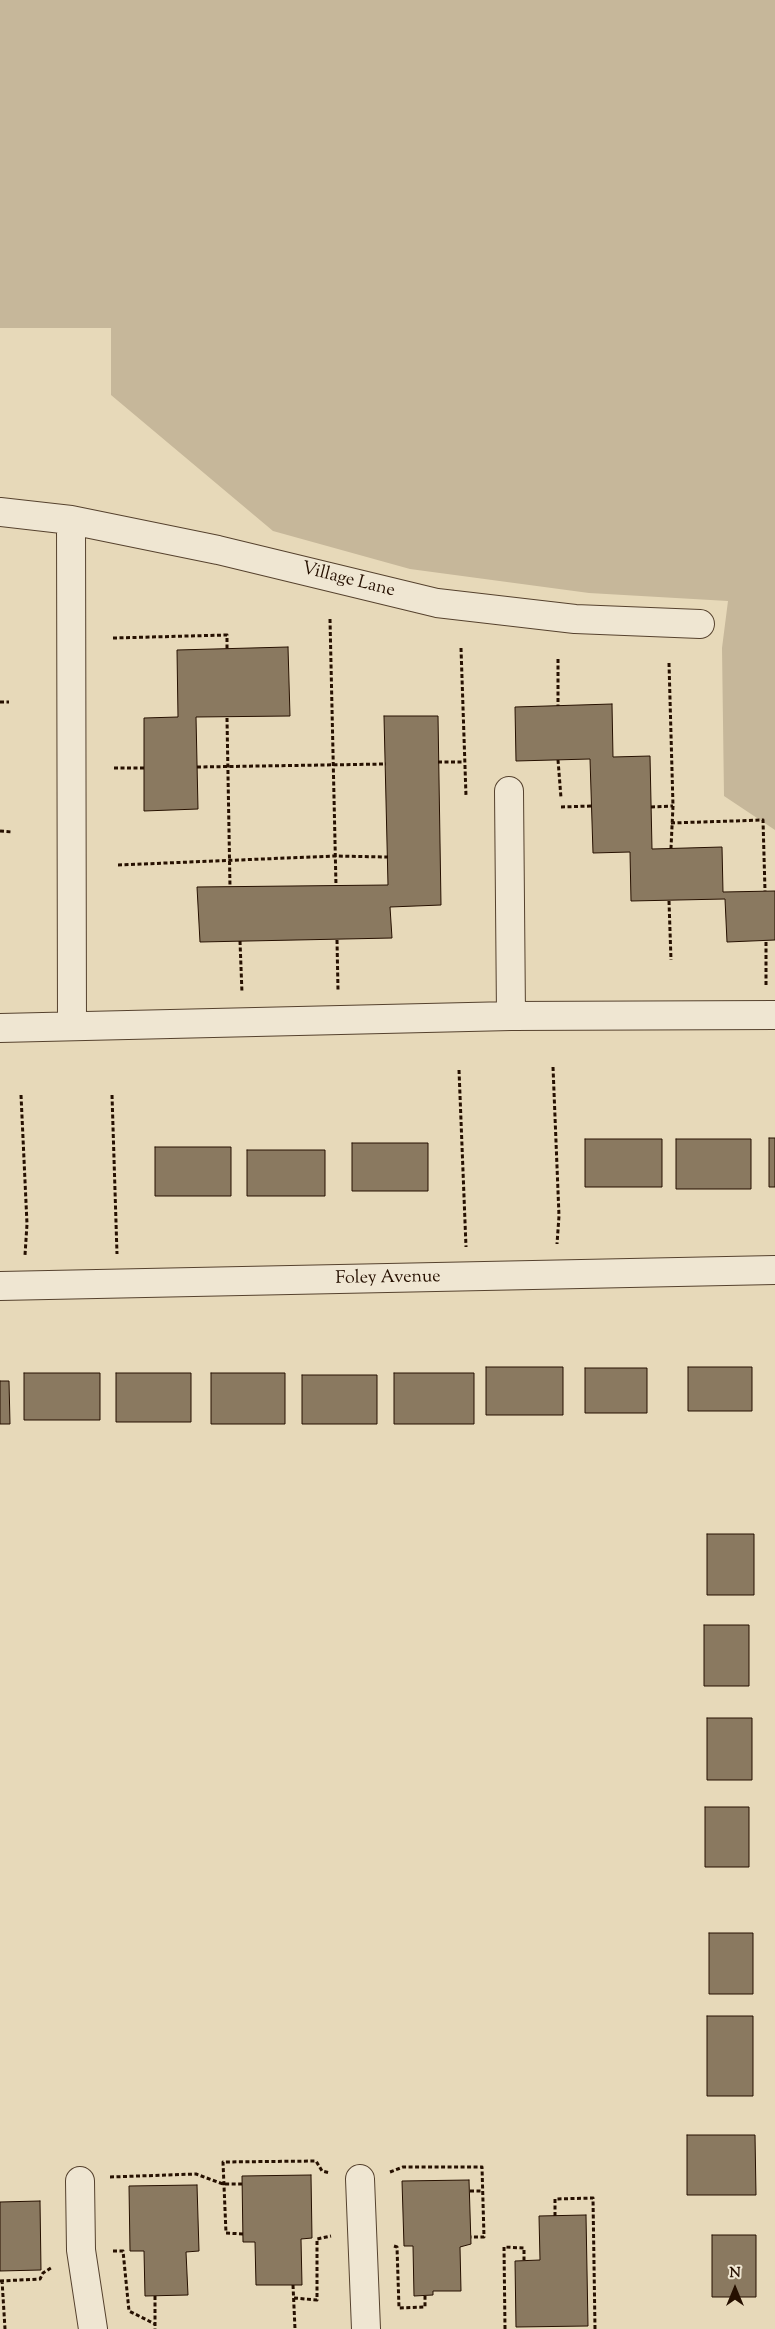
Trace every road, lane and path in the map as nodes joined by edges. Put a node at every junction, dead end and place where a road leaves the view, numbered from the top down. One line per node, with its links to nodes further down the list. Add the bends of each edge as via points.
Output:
1 (0, 512): 2 (street, Village Lane)
2 (71, 520): 4 (street, Village Lane, via 218,550 437,603 575,619); 50 (street)
3 (330, 619): 19 (path)
4 (700, 624)
5 (113, 638): 7 (path, via 227,635)
6 (461, 648): 16 (path)
7 (227, 649)
8 (558, 659): 12 (path)
9 (670, 663): 27 (path)
10 (0, 702): 11 (path)
11 (9, 702)
12 (558, 706)
13 (227, 718): 18 (path)
14 (558, 760): 25 (path)
15 (438, 762): 16 (path)
16 (464, 762): 24 (path)
17 (386, 764): 19 (path)
18 (228, 765): 19 (path); 20 (path); 36 (path)
19 (334, 765): 34 (path)
20 (197, 766)
21 (114, 768): 22 (path)
22 (144, 768)
23 (509, 791): 49 (street)
24 (466, 796)
25 (561, 798)
26 (591, 806): 28 (path)
27 (673, 806): 29 (path); 30 (path)
28 (561, 807)
29 (651, 807)
30 (671, 822): 33 (path); 40 (path, via 763,820)
31 (0, 831): 32 (path)
32 (12, 832)
33 (671, 848)
34 (335, 856): 35 (path); 36 (path); 38 (path)
35 (388, 857)
36 (228, 862): 37 (path); 39 (path)
37 (118, 865)
38 (336, 886)
39 (230, 887)
40 (765, 891)
41 (669, 901): 45 (path)
42 (337, 940): 46 (path)
43 (240, 941): 47 (path)
44 (766, 941): 48 (path)
45 (671, 960)
46 (338, 992)
47 (242, 994)
48 (770, 1003): 49 (street)
49 (510, 1016): 50 (street)
50 (72, 1025): 51 (street)
51 (0, 1028)
52 (553, 1067): 56 (path, via 559,1216)
53 (459, 1070): 57 (path)
54 (21, 1095): 58 (path, via 27,1224)
55 (112, 1095): 59 (path)
56 (556, 1254)
57 (466, 1255)
58 (24, 1260)
59 (117, 1262)
60 (775, 1270): 61 (street, Foley Avenue)
61 (0, 1286)
62 (400, 2170): 70 (path, via 403,2167 482,2167)
63 (322, 2171): 67 (path, via 316,2161 223,2162)
64 (126, 2175): 67 (path, via 196,2174)
65 (360, 2178): 89 (street)
66 (80, 2181): 86 (street, via 81,2250)
67 (223, 2184): 68 (path); 72 (path, via 226,2233)
68 (242, 2184)
69 (470, 2191): 70 (path)
70 (483, 2191): 73 (path, via 484,2237)
71 (556, 2216): 91 (path, via 555,2199 593,2198)
72 (243, 2234)
73 (471, 2237)
74 (317, 2239): 83 (path, via 318,2300)
75 (397, 2247): 82 (path, via 399,2308 425,2307)
76 (123, 2251): 84 (path, via 129,2311)
77 (524, 2260): 90 (path, via 524,2248 504,2247)
78 (43, 2273): 79 (path, via 40,2279)
79 (1, 2280): 85 (path)
80 (293, 2285): 83 (path)
81 (155, 2296): 84 (path)
82 (425, 2296)
83 (294, 2298): 88 (path)
84 (155, 2324): 87 (path)
85 (5, 2329)
86 (93, 2329)
87 (155, 2329)
88 (295, 2329)
89 (366, 2329)
90 (505, 2329)
91 (595, 2329)

